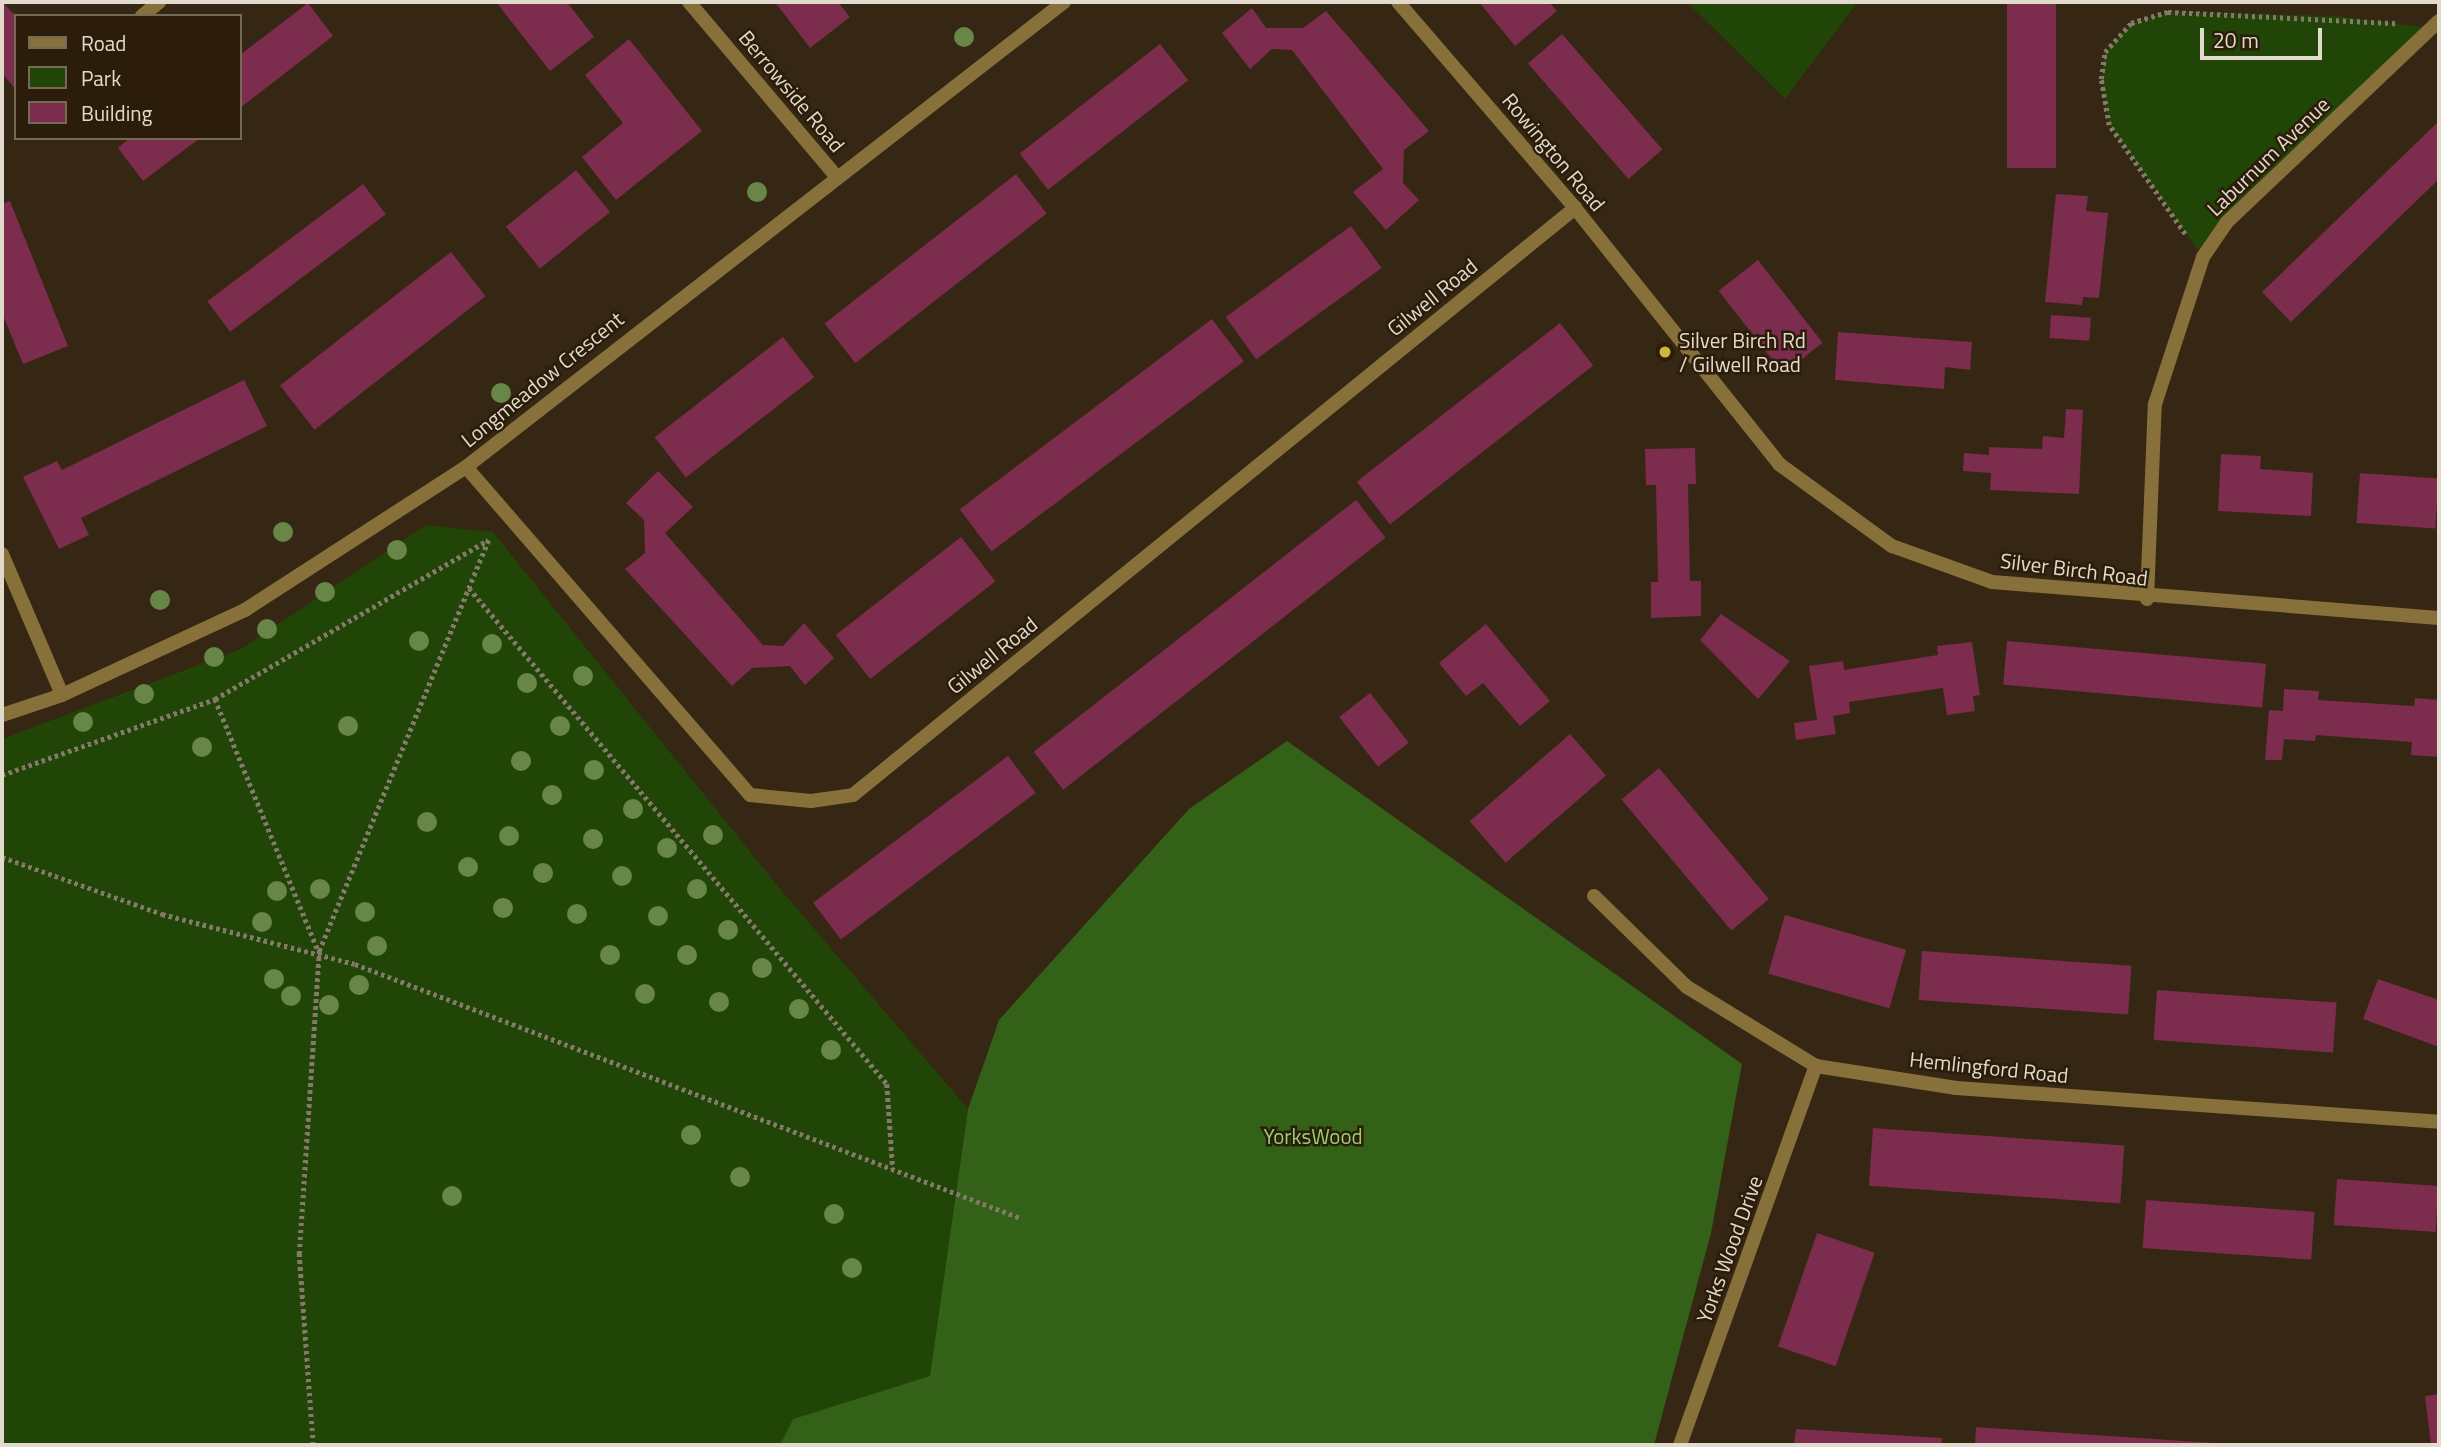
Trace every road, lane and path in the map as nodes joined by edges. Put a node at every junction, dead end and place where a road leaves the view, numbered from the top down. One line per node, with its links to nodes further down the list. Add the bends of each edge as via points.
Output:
1 (159, 2): 5 (street)
2 (689, 2): 7 (street, Berrowside Road)
3 (1063, 2): 7 (street, Longmeadow Crescent)
4 (1398, 2): 8 (street, Rowington Road)
5 (144, 14)
6 (2436, 25): 9 (street, Laburnum Avenue, via 2227,222); 9 (path, via 2271,13 2168,12 2131,23 2105,52 2101,79 2109,125)
7 (836, 176): 11 (street, Longmeadow Crescent)
8 (1575, 208): 10 (street, Rowington Road); 12 (street, Gilwell Road, via 853,795 811,801 750,795)
9 (2203, 257): 16 (street, Laburnum Avenue, via 2155,404)
10 (1674, 332): 16 (street, Silver Birch Road, via 1779,464 1892,546 1992,582)
11 (466, 467): 12 (street, Gilwell Road); 18 (street, Longmeadow Crescent, via 244,610)
12 (502, 508): 13 (path)
13 (488, 540): 15 (path); 19 (path)
14 (2, 554): 18 (street)
15 (468, 588): 24 (path); 27 (path, via 887,1084)
16 (2147, 599): 17 (street, Silver Birch Road)
17 (2439, 618)
18 (62, 695): 20 (street, Longmeadow Crescent)
19 (215, 699): 21 (path); 24 (path)
20 (2, 716)
21 (2, 775)
22 (2, 857): 24 (path, via 162,914)
23 (1594, 896): 25 (street, Hemlingford Road, via 1687,987)
24 (319, 951): 27 (path); 29 (path, via 299,1254)
25 (1816, 1066): 26 (street, Hemlingford Road, via 1956,1088); 30 (street, Yorks Wood Drive)
26 (2439, 1122)
27 (893, 1169): 28 (path)
28 (1020, 1218)
29 (313, 1445)
30 (1680, 1445)

